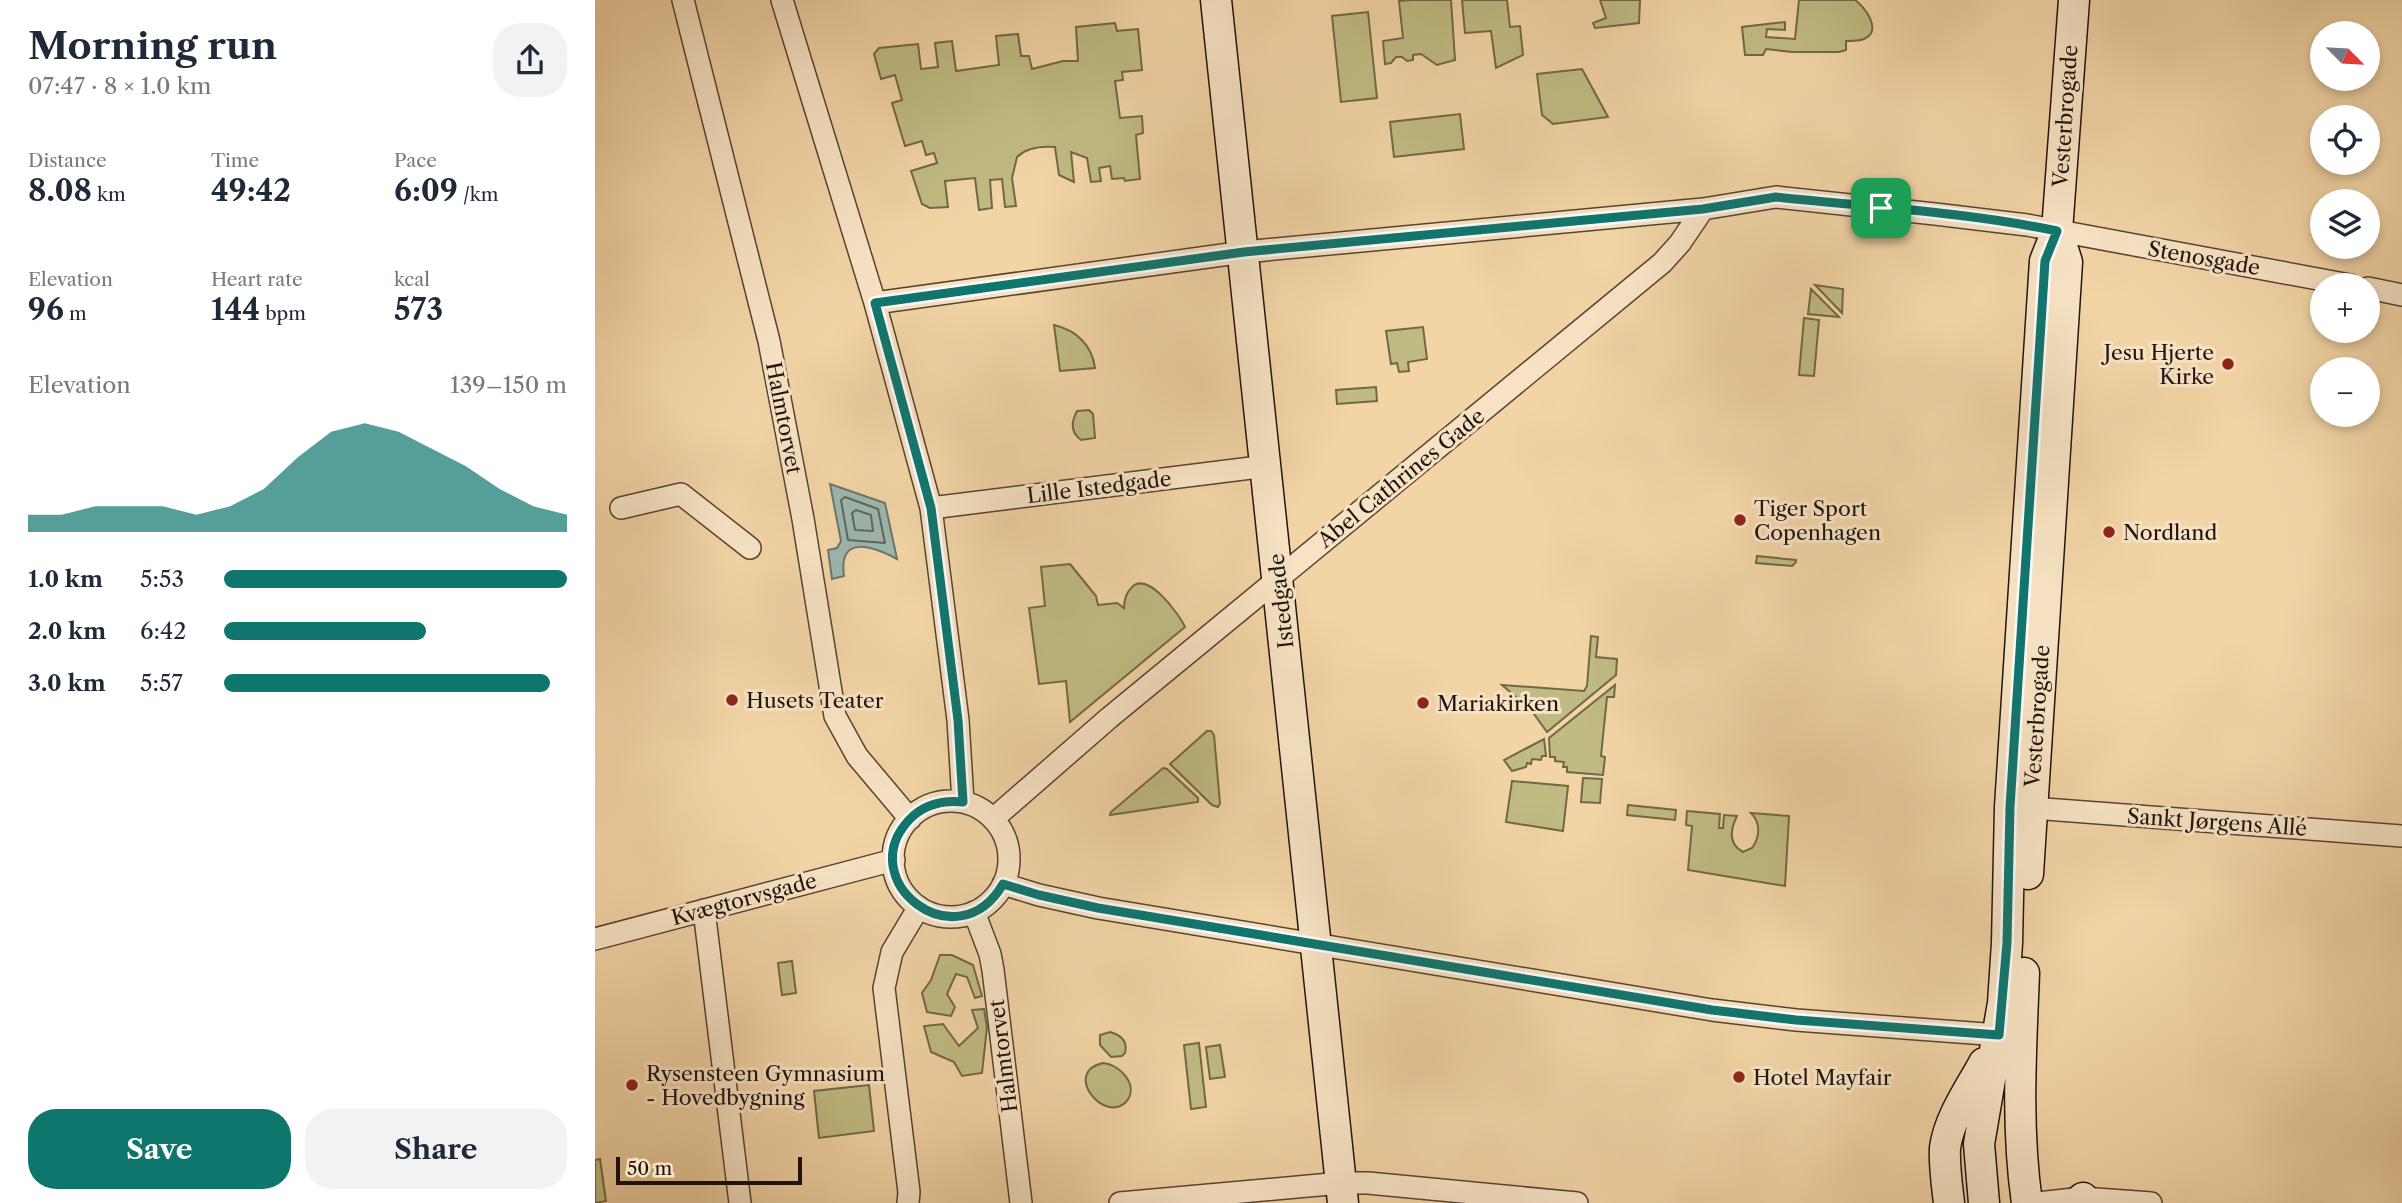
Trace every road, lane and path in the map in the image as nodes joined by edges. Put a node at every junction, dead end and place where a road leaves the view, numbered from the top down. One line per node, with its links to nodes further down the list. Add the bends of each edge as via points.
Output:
1 (684, 0): 19 (street, Halmtorvet, via 769,341 835,716 857,756)
2 (782, 0): 11 (street)
3 (1216, 0): 7 (street, Istedgade)
4 (2074, 0): 6 (street, Vesterbrogade)
5 (1703, 209): 6 (street, Stenosgade, via 1776,197); 7 (street, Stenosgade); 16 (street, Abel Cathrines Gade, via 1662,262)
6 (2057, 231): 8 (street, Stenosgade); 18 (street, Vesterbrogade, via 2067,262); 29 (street, Vesterbrogade, via 2045,261)
7 (1244, 252): 11 (street, Stenosgade); 12 (street, Istedgade)
8 (2310, 278)
9 (2380, 290): 10 (street)
10 (2402, 295)
11 (875, 303): 14 (street)
12 (1267, 466): 14 (street, Lille Istedgade); 16 (street, Istedgade)
13 (621, 508): 15 (street, via 681,494)
14 (931, 508): 17 (street, via 958,720)
15 (750, 548)
16 (1278, 578): 20 (street, Abel Cathrines Gade); 28 (street, Istedgade)
17 (963, 802): 19 (street, via 935,804); 20 (street)
18 (2031, 808): 21 (street, Sankt Jørgens Allé); 39 (street, Vesterbrogade, via 2019,1112)
19 (910, 819): 22 (street, via 898,837)
20 (993, 819): 23 (street, via 1009,850)
21 (2402, 836)
22 (894, 860): 24 (street, via 902,889); 25 (street, Kvægtorvsgade)
23 (1003, 884): 26 (street); 28 (street, via 1077,904)
24 (919, 907): 26 (street, via 955,917); 34 (street, via 892,952 884,988)
25 (704, 910): 27 (street, Kvægtorvsgade); 33 (street)
26 (974, 912): 35 (street, Halmtorvet, via 993,971)
27 (595, 939)
28 (1316, 946): 29 (street, via 1753,1016); 30 (street, Istedgade)
29 (1999, 1035): 37 (street, via 1948,1136); 38 (street, Vesterbrogade, via 1979,1144)
30 (1342, 1193): 32 (street); 36 (street, via 1368,1183)
31 (2080, 1200): 40 (street); 41 (street)
32 (1133, 1202)
33 (740, 1203)
34 (908, 1203)
35 (1021, 1203)
36 (1577, 1203)
37 (1949, 1203)
38 (1984, 1203)
39 (2027, 1203)
40 (2038, 1203)
41 (2151, 1203)

